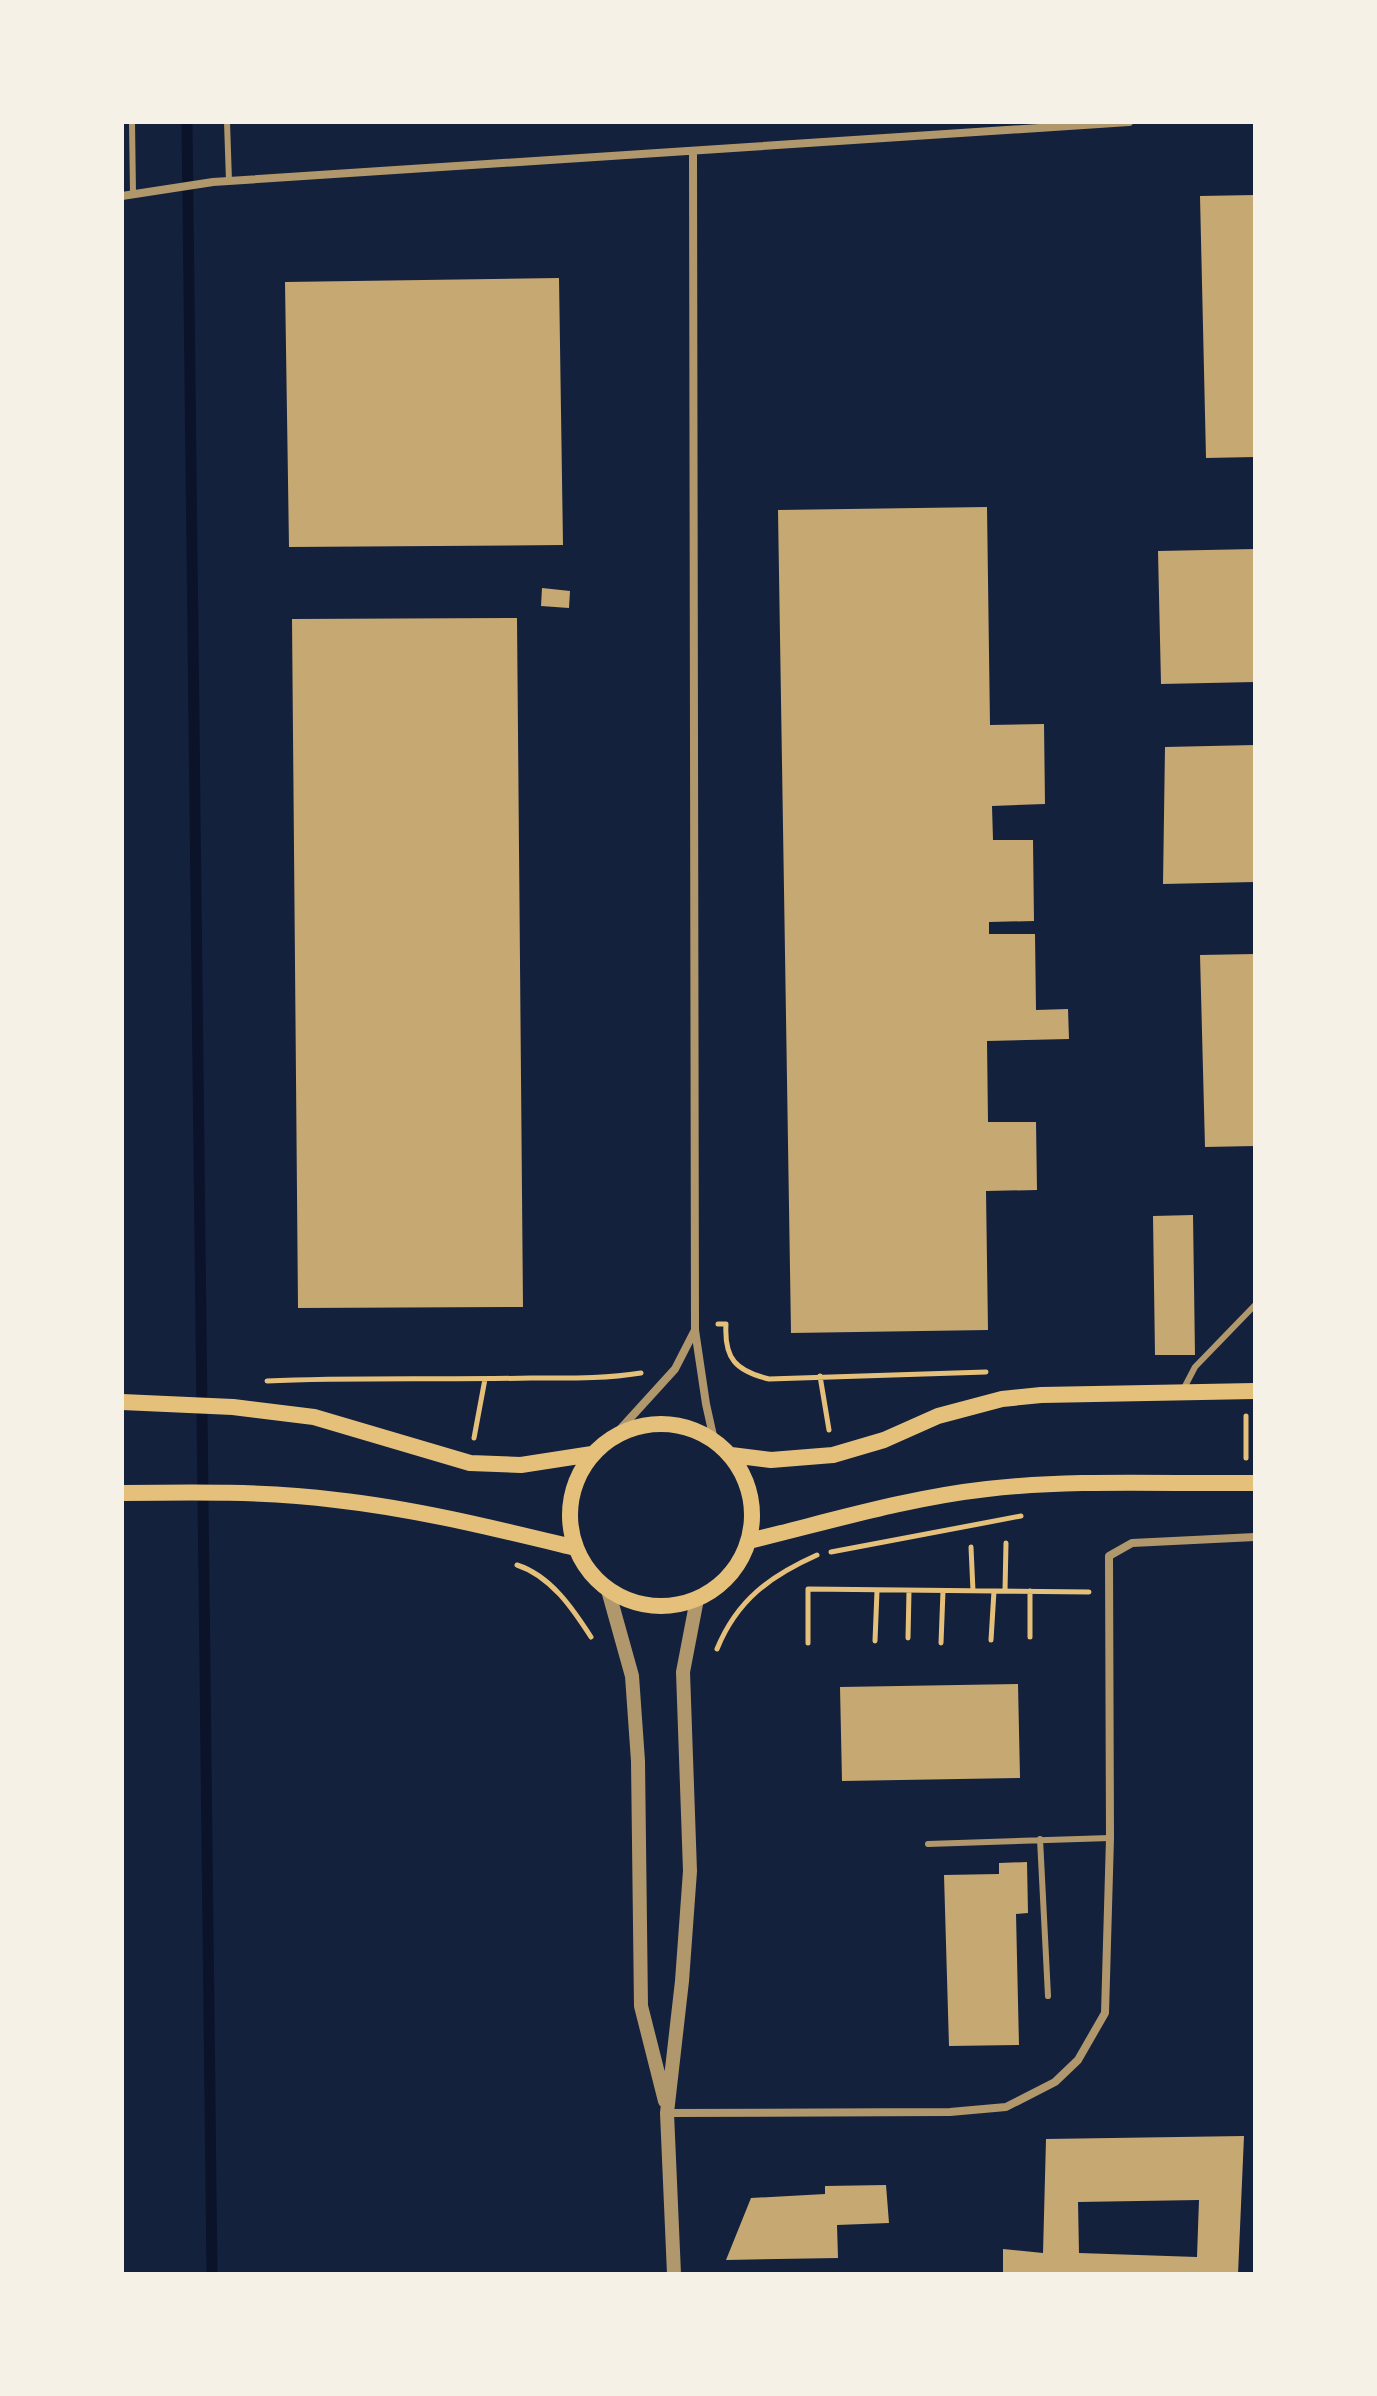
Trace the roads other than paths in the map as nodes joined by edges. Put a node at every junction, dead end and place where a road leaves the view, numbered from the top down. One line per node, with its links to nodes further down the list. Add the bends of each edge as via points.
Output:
1 (132, 122): 6 (lane)
2 (227, 122): 5 (lane)
3 (1129, 122): 4 (street)
4 (693, 151): 5 (street); 9 (street)
5 (229, 181): 6 (street)
6 (138, 193): 7 (street)
7 (122, 196)
8 (1255, 1305): 11 (lane, via 1195,1367)
9 (695, 1327): 13 (street, via 675,1369); 14 (street)
10 (1250, 1391): 11 (main road)
11 (1182, 1392): 16 (main road, via 1002,1399 833,1455 771,1460)
12 (130, 1402): 15 (main road, via 314,1417 470,1463 521,1465)
13 (614, 1436): 14 (main road, via 639,1425 667,1423); 15 (main road)
14 (714, 1440): 16 (main road)
15 (592, 1454): 21 (main road, via 576,1480 569,1510)
16 (731, 1455): 20 (main road, via 746,1482 753,1511)
17 (1250, 1483): 20 (main road, via 986,1489 918,1499)
18 (122, 1493): 21 (main road, via 253,1493 337,1500 457,1520)
19 (1255, 1537): 24 (street, via 1132,1543 1109,1556)
20 (749, 1541): 23 (main road, via 738,1566 720,1586)
21 (576, 1548): 22 (main road)
22 (608, 1590): 23 (main road, via 636,1603 667,1606); 28 (street, via 632,1676 641,2006)
23 (697, 1599): 28 (street, via 683,1672 690,1871)
24 (1110, 1838): 25 (lane); 28 (street, via 1105,2013 1078,2060 1055,2082 1006,2107 950,2112)
25 (1040, 1839): 26 (lane); 27 (lane)
26 (928, 1844)
27 (1048, 1996)
28 (667, 2113): 29 (street)
29 (674, 2274)

